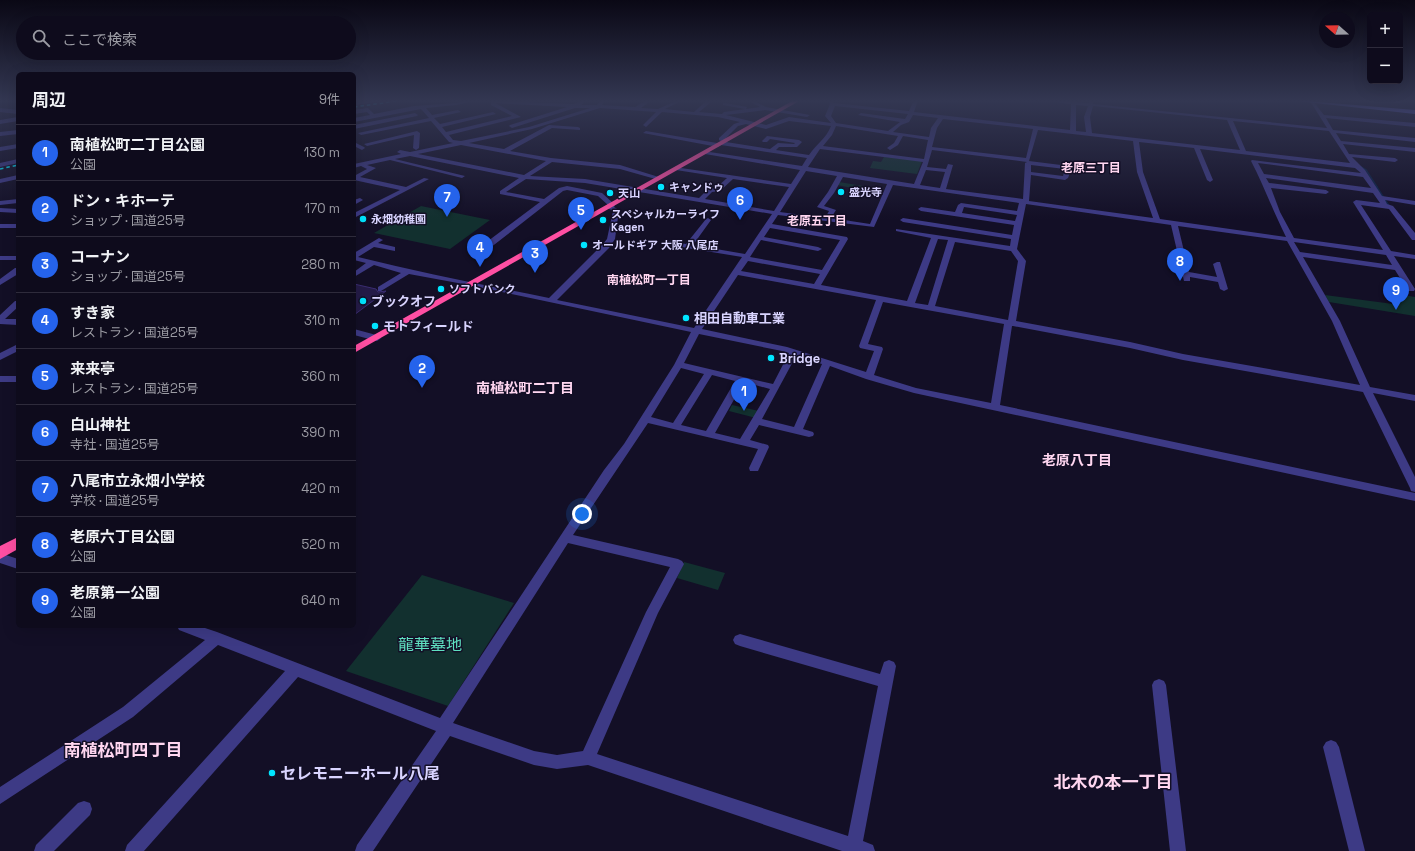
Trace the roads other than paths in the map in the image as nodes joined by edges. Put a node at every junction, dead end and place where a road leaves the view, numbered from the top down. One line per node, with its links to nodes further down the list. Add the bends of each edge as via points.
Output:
1 (930, 139): 30 (street)
2 (399, 140): 25 (street)
3 (416, 140): 35 (street)
4 (456, 140): 17 (street)
5 (480, 140): 19 (street)
6 (526, 140): 36 (street)
7 (696, 140): 20 (street)
8 (721, 140): 20 (street)
9 (727, 140): 20 (highway)
10 (785, 140): 23 (street, via 799,142)
11 (827, 140): 33 (street)
12 (898, 140): 29 (street)
13 (1033, 140): 30 (street, via 1028,160)
14 (1136, 140): 28 (street); 104 (street, via 1140,172)
15 (1238, 140): 39 (street)
16 (1390, 140): 21 (street)
17 (451, 141): 19 (street); 35 (street)
18 (1338, 142): 27 (street); 31 (street)
19 (466, 143): 35 (street); 36 (street)
20 (721, 143): 37 (street); 38 (highway)
21 (1415, 143)
22 (356, 144): 25 (street)
23 (797, 145): 26 (street); 37 (street, via 778,145)
24 (16, 146): 32 (street)
25 (396, 146): 35 (street); 44 (street)
26 (804, 146)
27 (1383, 146): 34 (street); 40 (street)
28 (1196, 147): 39 (street); 71 (street)
29 (890, 148)
30 (930, 148): 47 (street)
31 (1342, 148): 40 (street); 41 (street)
32 (0, 149)
33 (814, 150): 37 (street); 47 (street); 53 (street)
34 (1415, 150)
35 (415, 151): 43 (street); 65 (street)
36 (505, 151): 45 (street)
37 (772, 151)
38 (705, 152): 52 (highway); 53 (street)
39 (1244, 152): 50 (street)
40 (1389, 153): 41 (street, via 1397,162); 42 (street)
41 (1347, 155): 50 (street)
42 (1415, 156)
43 (389, 159): 49 (street); 55 (street)
44 (356, 160)
45 (551, 160): 65 (street); 67 (street, via 620,167)
46 (16, 161): 48 (street)
47 (926, 161): 54 (street)
48 (0, 165)
49 (357, 166): 64 (street, via 372,168)
50 (1357, 166): 59 (street)
51 (1257, 167): 59 (street, via 1254,161); 62 (street); 74 (street)
52 (676, 168): 61 (street); 67 (highway)
53 (804, 168): 58 (street); 77 (street)
54 (924, 168): 78 (street); 81 (street, via 949,168)
55 (449, 173): 60 (street); 69 (street)
56 (880, 173): 70 (street)
57 (1028, 173): 57 (street, via 1065,178 1069,168 1028,163); 88 (street)
58 (841, 175): 70 (street); 102 (street, via 820,207 833,210)
59 (1366, 175): 74 (street)
60 (462, 176)
61 (732, 176): 77 (street); 87 (street, via 718,190 710,190)
62 (1262, 176): 73 (street); 76 (street)
63 (16, 177): 72 (street)
64 (356, 177)
65 (524, 177): 80 (street, via 585,181); 86 (street, via 502,193)
66 (356, 178): 79 (street)
67 (659, 178): 80 (highway)
68 (426, 179): 79 (street)
69 (440, 179)
70 (876, 180): 75 (street)
71 (1210, 180)
72 (0, 181)
73 (1301, 181): 82 (street); 83 (street)
74 (1370, 182): 83 (street)
75 (891, 183): 78 (street); 102 (street, via 872,226)
76 (1266, 184): 82 (street); 117 (street)
77 (793, 186): 97 (street)
78 (917, 186): 81 (street)
79 (406, 189): 99 (street)
80 (640, 190): 87 (street); 92 (highway)
81 (942, 190): 88 (street)
82 (1305, 190): 84 (street)
83 (1376, 191): 89 (street)
84 (1326, 192)
85 (16, 201): 91 (street)
86 (545, 201): 92 (street, via 561,189 567,188 600,194); 121 (street)
87 (700, 201): 97 (street)
88 (1025, 202): 98 (street); 104 (street)
89 (1383, 203): 90 (street); 93 (street); 115 (street, via 1391,207); 126 (street, via 1356,202)
90 (1415, 203)
91 (2, 204)
92 (611, 206): 144 (highway); 150 (street, via 616,210 606,246)
93 (1415, 208)
94 (921, 209): 100 (street)
95 (0, 210): 96 (street)
96 (16, 211)
97 (776, 213): 102 (street); 108 (street)
98 (1021, 214): 100 (street, via 961,205); 106 (street)
99 (356, 215)
100 (958, 215): 106 (street)
101 (708, 220): 122 (street)
102 (827, 220)
103 (903, 220): 114 (street)
104 (1157, 220): 105 (street)
105 (1174, 223): 117 (street); 142 (street, via 1187,276)
106 (1019, 224): 114 (street)
107 (14, 225): 109 (street); 110 (street)
108 (767, 225): 113 (street); 140 (street, via 844,239)
109 (0, 226)
110 (0, 230)
111 (898, 230): 112 (street)
112 (935, 236): 116 (street); 151 (street)
113 (759, 238): 124 (street); 129 (street)
114 (1016, 238): 125 (street)
115 (1415, 238)
116 (952, 239): 125 (street); 153 (street)
117 (1290, 239): 126 (street); 127 (street)
118 (379, 240): 120 (street)
119 (669, 243): 122 (street)
120 (372, 244): 123 (street); 128 (street)
121 (487, 246)
122 (688, 246): 129 (street)
123 (392, 249)
124 (818, 249)
125 (1013, 249): 156 (street, via 1022,261)
126 (1389, 253): 130 (street); 136 (street)
127 (1297, 254): 136 (street); 172 (street, via 1336,321)
128 (356, 256)
129 (746, 257): 139 (street); 140 (street)
130 (1415, 257)
131 (0, 258): 132 (street)
132 (16, 258)
133 (356, 258): 134 (street)
134 (372, 263): 138 (street); 141 (street)
135 (1218, 264): 142 (street)
136 (1398, 268): 147 (street)
137 (16, 271): 143 (street)
138 (407, 272): 144 (street); 148 (street)
139 (736, 272): 145 (street); 157 (street)
140 (824, 273): 145 (street)
141 (356, 274)
142 (1222, 280): 146 (street)
143 (0, 283)
144 (474, 284): 150 (street); 159 (highway)
145 (816, 287): 149 (street)
146 (1224, 288)
147 (1411, 288)
148 (381, 289)
149 (880, 299): 151 (street); 167 (street, via 863,346 879,349)
150 (551, 301): 157 (street)
151 (910, 304): 153 (street)
152 (16, 305): 154 (street)
153 (931, 307): 156 (street)
154 (0, 320): 155 (street)
155 (16, 322)
156 (1010, 323): 172 (street); 174 (street)
157 (697, 330): 162 (street); 165 (street)
158 (356, 333): 159 (street)
159 (377, 338): 161 (highway)
160 (16, 348): 163 (street)
161 (356, 349)
162 (794, 352): 164 (street); 171 (street)
163 (0, 357)
164 (827, 362): 167 (street); 178 (street)
165 (679, 365): 166 (street); 175 (street)
166 (710, 372): 170 (street); 177 (street)
167 (869, 377): 174 (street, via 914,390)
168 (0, 379): 169 (street)
169 (16, 379)
170 (742, 379): 171 (street); 180 (street)
171 (776, 387): 176 (street)
172 (1366, 390): 173 (street); 183 (street)
173 (1415, 398)
174 (994, 407): 185 (street)
175 (645, 420): 177 (street); 186 (street)
176 (756, 421): 178 (street); 181 (street)
177 (675, 427): 180 (street)
178 (797, 432): 179 (street)
179 (809, 434)
180 (709, 435): 181 (street)
181 (744, 442): 182 (street, via 764,447)
182 (754, 468)
183 (1410, 470): 184 (street)
184 (1415, 488)
185 (1415, 497)
186 (565, 538): 197 (street); 199 (street, via 678,564 652,612)
187 (16, 543): 188 (highway)
188 (1, 553): 189 (street)
189 (16, 563)
190 (190, 628): 191 (street)
191 (217, 638): 194 (street); 200 (street, via 128,712)
192 (740, 640): 195 (street)
193 (889, 666): 195 (street)
194 (296, 669): 197 (street); 204 (street)
195 (886, 682): 202 (street)
196 (1159, 685): 206 (street)
197 (445, 727): 199 (street, via 534,758 557,762); 205 (street)
198 (1331, 747): 207 (street)
199 (588, 758): 202 (street)
200 (0, 796)
201 (84, 809): 203 (street)
202 (863, 850)
203 (42, 851)
204 (133, 851)
205 (363, 851)
206 (1178, 851)
207 (1357, 851)

